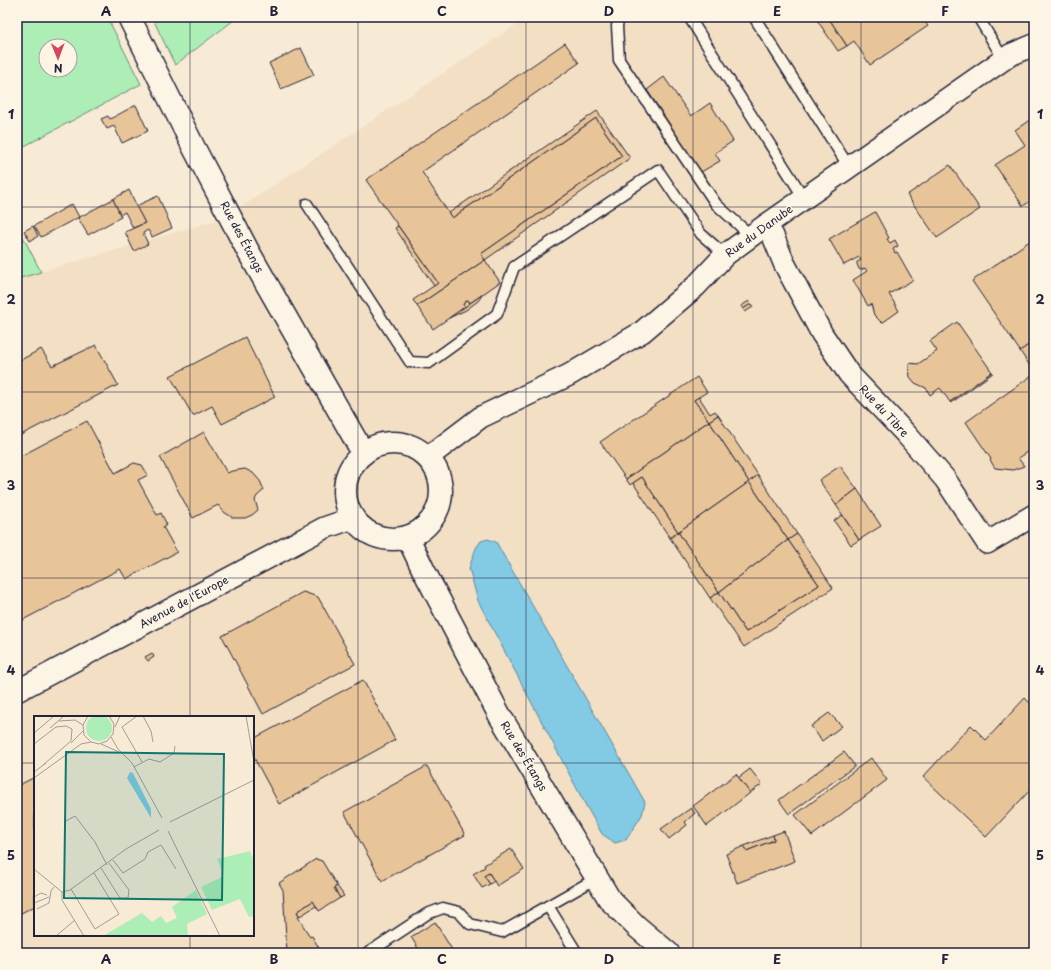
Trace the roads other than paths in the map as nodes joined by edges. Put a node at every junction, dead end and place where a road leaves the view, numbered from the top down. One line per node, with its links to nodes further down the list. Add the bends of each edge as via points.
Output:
1 (129, 17): 13 (main road, Rue des Étangs, via 241,237)
2 (619, 17): 11 (lane, via 619,60 716,204)
3 (689, 17): 9 (lane)
4 (754, 17): 8 (lane)
5 (978, 17): 7 (lane)
6 (1034, 45): 7 (street, Rue du Danube)
7 (1004, 60): 8 (street, Rue du Danube)
8 (849, 168): 9 (street, Rue du Danube)
9 (804, 198): 11 (street, Rue du Danube)
10 (307, 204): 12 (lane, via 410,362 429,363 497,314 514,267 658,170 701,234)
11 (759, 231): 12 (street, Rue du Danube); 15 (street, Rue du Tibre, via 773,236 784,263 822,334 849,374 945,479 987,543)
12 (725, 255): 14 (street, Rue du Danube, via 696,286 642,332 569,375 480,417)
13 (363, 453): 14 (main road, via 373,446 401,443 414,447); 16 (main road, via 349,469 344,486 346,505)
14 (427, 458): 17 (main road, via 436,468 441,483 441,498 436,514 427,526)
15 (1034, 515)
16 (353, 518): 17 (main road, via 366,532 382,539); 18 (street, Avenue de l'Europe, via 324,528)
17 (408, 538): 19 (main road, Rue des Étangs, via 500,716)
18 (17, 691)
19 (597, 878): 20 (lane); 23 (main road, Rue des Étangs, via 610,900)
20 (548, 906): 21 (lane, via 502,932 470,924 459,912 443,908 427,914); 22 (lane)
21 (368, 953)
22 (578, 953)
23 (668, 953)

